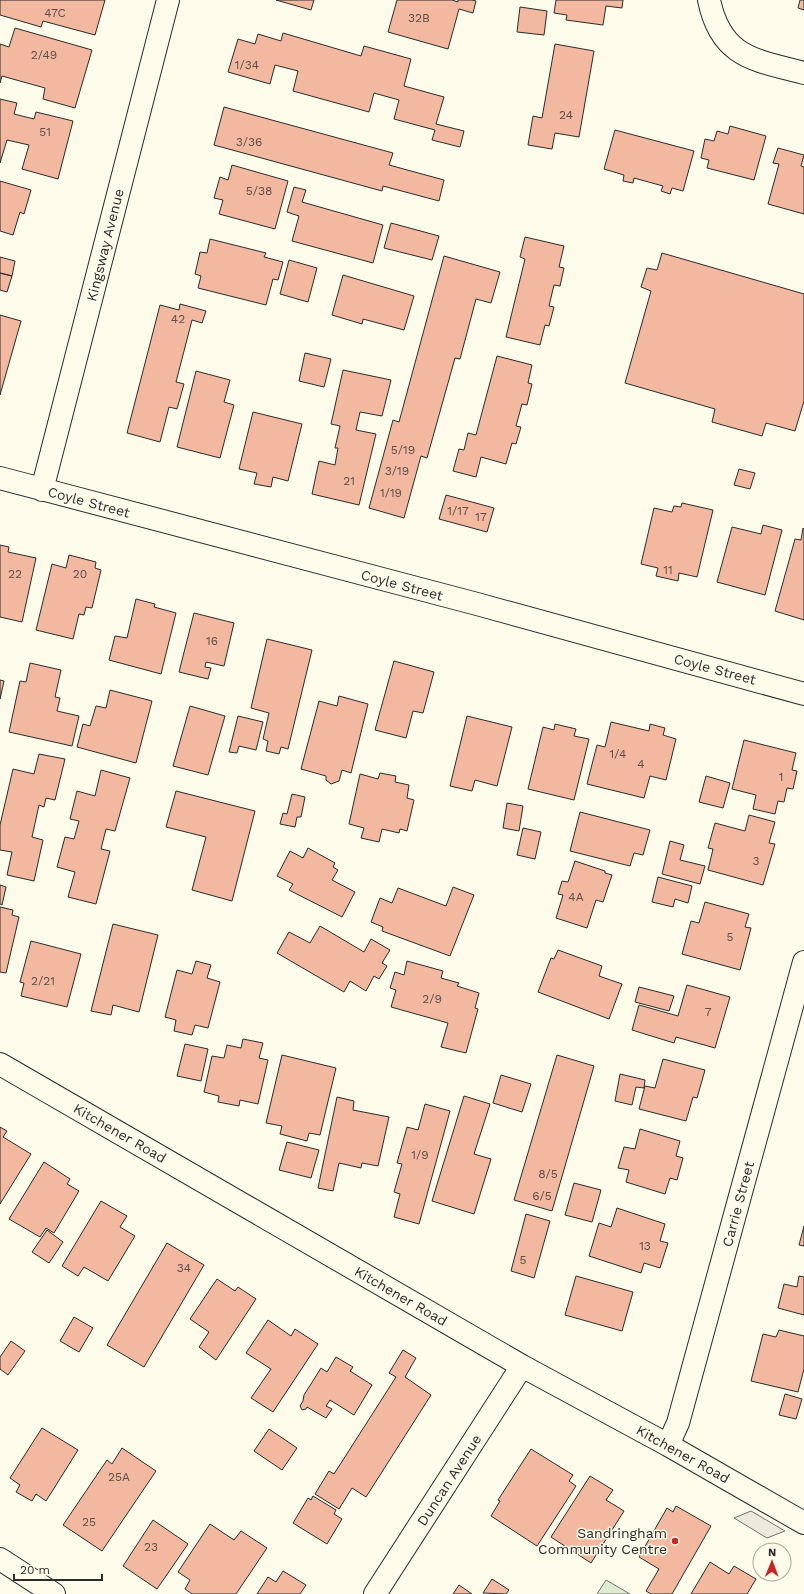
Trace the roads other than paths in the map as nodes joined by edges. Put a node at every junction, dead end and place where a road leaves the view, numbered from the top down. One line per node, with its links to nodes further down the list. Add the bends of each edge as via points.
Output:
1 (168, 0): 5 (street, Kingsway Avenue)
2 (709, 0): 3 (street, via 715,24 726,41 743,55)
3 (804, 73)
4 (0, 478): 5 (street, Coyle Street)
5 (42, 490): 6 (street, Coyle Street, via 477,604)
6 (804, 694)
7 (804, 962): 10 (street, Carrie Street, via 678,1423)
8 (0, 1064): 9 (street, Kitchener Road)
9 (522, 1366): 10 (street, Kitchener Road); 14 (street, Duncan Avenue)
10 (668, 1445): 11 (street, Kitchener Road)
11 (804, 1523)
12 (0, 1559): 13 (street)
13 (54, 1594)
14 (375, 1594)

